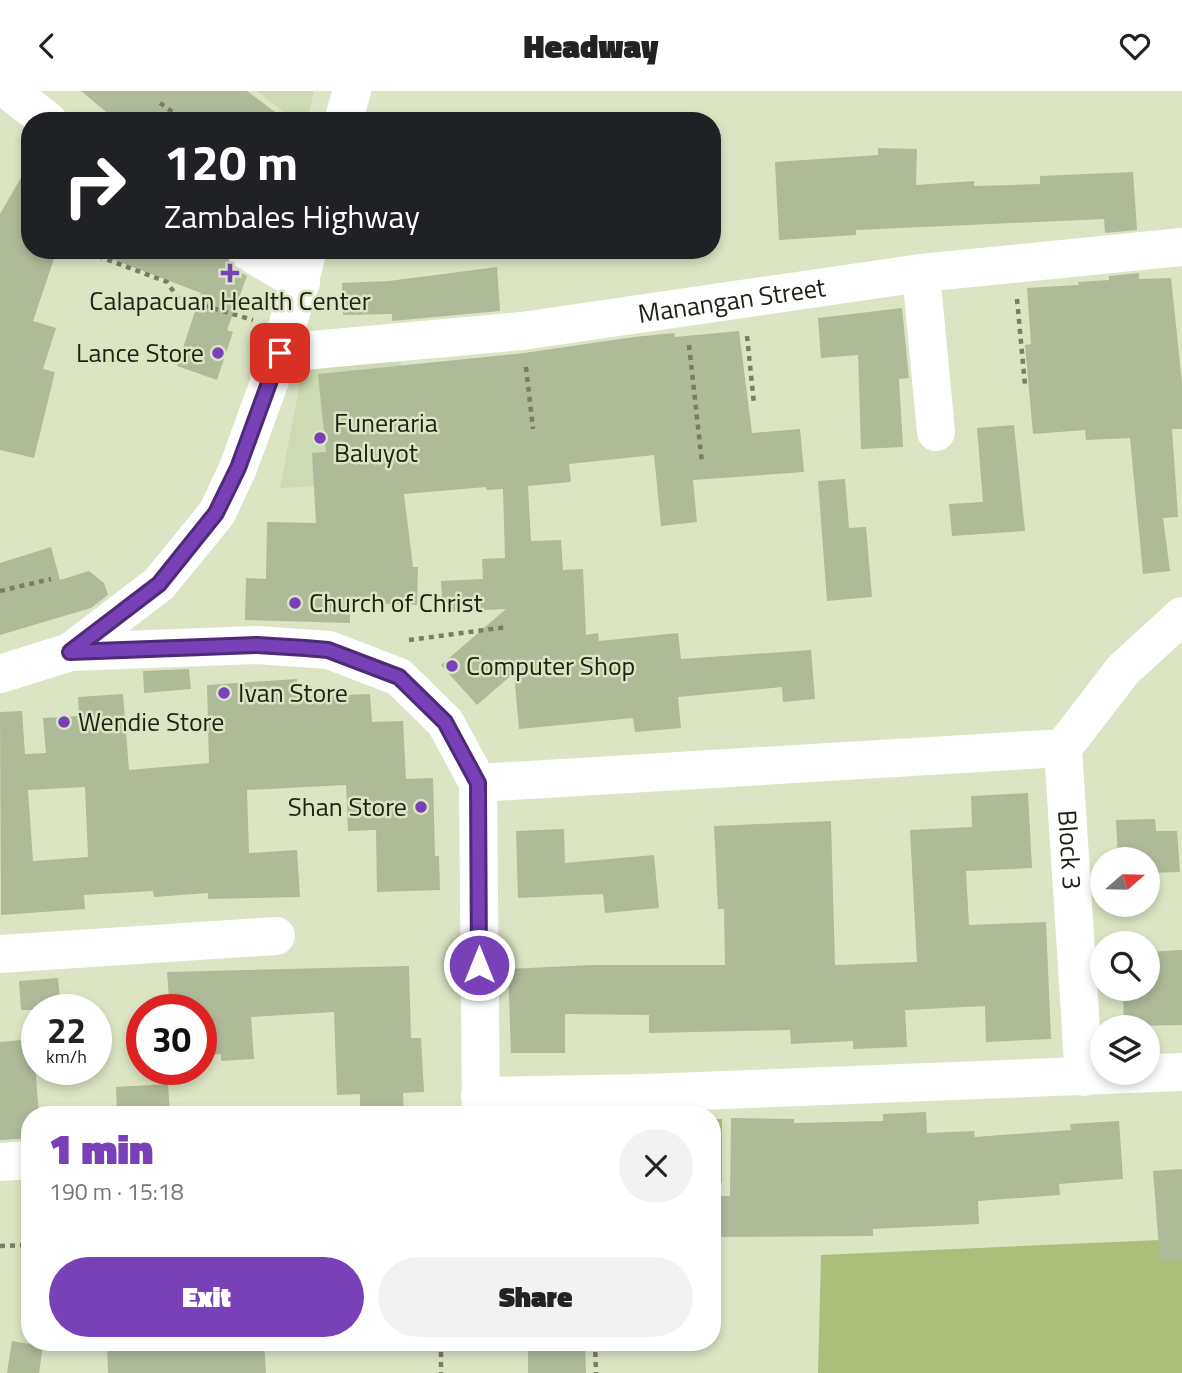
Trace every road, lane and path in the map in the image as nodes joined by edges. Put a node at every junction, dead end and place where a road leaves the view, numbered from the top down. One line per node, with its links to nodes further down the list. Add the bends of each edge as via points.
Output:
1 (352, 91): 6 (street)
2 (12, 92): 4 (street)
3 (160, 103): 5 (path)
4 (37, 112)
5 (172, 112)
6 (346, 112)
7 (1182, 247): 10 (street, Manangan Street)
8 (106, 259): 16 (path, via 167,282 178,298)
9 (277, 259): 11 (street)
10 (1014, 263): 12 (street, Manangan Street); 17 (path)
11 (305, 267): 16 (street)
12 (921, 273): 13 (street, Manangan Street); 20 (street)
13 (743, 297): 14 (street, Manangan Street); 18 (path)
14 (684, 306): 15 (street, Manangan Street); 21 (path)
15 (522, 331): 16 (street, Manangan Street); 19 (path)
16 (284, 342): 27 (street, via 238,468 216,513 159,584)
17 (1025, 386)
18 (754, 404)
19 (533, 429)
20 (936, 432)
21 (702, 463)
22 (51, 579): 23 (path)
23 (0, 591)
24 (1182, 616): 29 (street, via 1124,670)
25 (507, 627): 26 (path)
26 (397, 641)
27 (70, 652): 28 (street); 30 (street, via 257,645 328,650 399,677 445,722)
28 (0, 674)
29 (1063, 748): 30 (street); 34 (street, Block 3)
30 (478, 783): 35 (street)
31 (276, 936): 32 (street)
32 (0, 954)
33 (1182, 1072): 34 (street)
34 (1084, 1077): 35 (street, via 647,1093)
35 (481, 1105)
36 (21, 1161): 37 (street)
37 (0, 1162)
38 (21, 1245): 39 (path)
39 (0, 1246)
40 (441, 1351): 42 (path)
41 (596, 1351): 43 (path)
42 (442, 1373)
43 (596, 1373)

